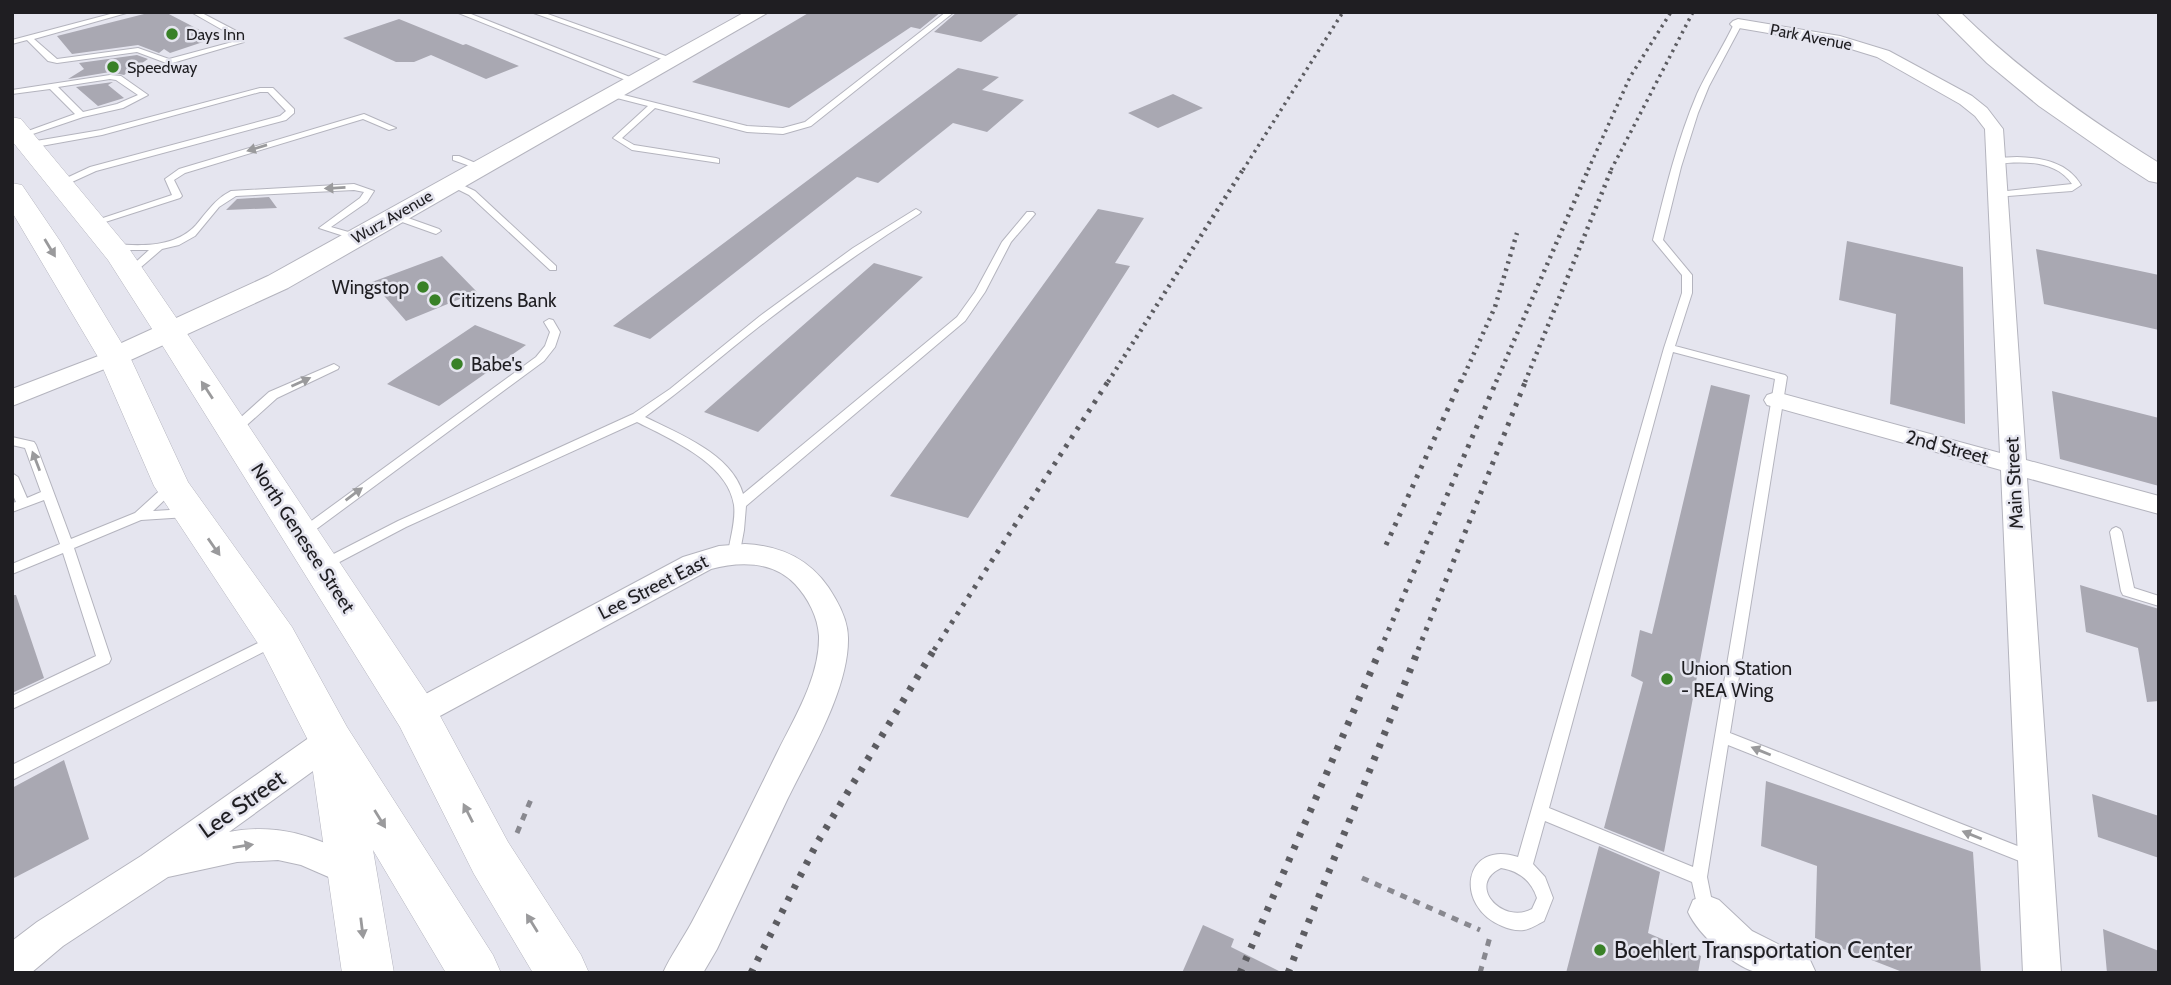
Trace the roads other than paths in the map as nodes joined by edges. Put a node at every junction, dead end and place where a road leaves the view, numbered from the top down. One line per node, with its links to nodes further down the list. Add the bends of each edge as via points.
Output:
1 (127, 12): 10 (lane)
2 (194, 12): 10 (lane, via 239,36 240,42 169,62 138,50 57,61)
3 (458, 12): 14 (lane)
4 (534, 12): 13 (lane)
5 (760, 12): 13 (street, Wurz Avenue)
6 (951, 12): 18 (lane, via 808,124 783,131 747,129)
7 (1947, 12): 27 (main road, via 2047,100)
8 (1970, 12): 22 (main road, via 2043,76)
9 (1738, 24): 12 (street, Park Avenue, via 1840,41); 44 (lane, via 1701,96 1677,163 1658,240 1687,275 1687,293)
10 (29, 38): 11 (lane)
11 (12, 42)
12 (1883, 54): 25 (street, Main Street, via 1981,112 1994,128)
13 (673, 60): 14 (street, Wurz Avenue)
14 (636, 81): 17 (street, Wurz Avenue)
15 (51, 85): 16 (lane); 19 (lane); 19 (lane, via 110,77 144,95)
16 (12, 92)
17 (612, 94): 18 (lane); 26 (street, Wurz Avenue)
18 (653, 105): 24 (lane, via 617,138 632,147)
19 (81, 115): 21 (lane)
20 (392, 128): 35 (lane, one-way to 35, via 364,116 181,171 169,179 177,196)
21 (19, 135): 29 (main road, North Genesee Street); 29 (lane, via 102,132 260,90 270,90 291,111 283,118 93,169)
22 (2159, 155)
23 (456, 158): 26 (lane)
24 (716, 161)
25 (1996, 161): 31 (street, Main Street); 31 (lane, via 2020,158 2044,163 2068,173 2077,185)
26 (481, 167): 28 (street, Wurz Avenue)
27 (2159, 174)
28 (452, 183): 34 (street, Wurz Avenue); 40 (lane, via 472,193)
29 (61, 184): 35 (main road, North Genesee Street)
30 (12, 191): 45 (main road, one-way to 45)
31 (1998, 195): 52 (street, Main Street)
32 (916, 212): 49 (lane, via 856,250)
33 (1030, 214): 56 (lane, via 1002,246 981,291 961,319)
34 (394, 216): 36 (lane); 37 (street, Wurz Avenue)
35 (93, 223): 38 (main road, North Genesee Street)
36 (436, 231)
37 (356, 237): 39 (lane, one-way to 39, via 324,228 369,191 354,187 234,193 223,197 191,235); 43 (street, Wurz Avenue, via 278,282)
38 (112, 247): 39 (lane); 41 (main road, North Genesee Street)
39 (158, 247): 41 (lane)
40 (553, 268)
41 (130, 272): 43 (main road, North Genesee Street)
42 (550, 323): 62 (lane, one-way to 42, via 540,359 555,332)
43 (170, 332): 45 (street, Wurz Avenue); 50 (main road, North Genesee Street, one-way to 43)
44 (1669, 348): 48 (lane, via 1781,377); 72 (lane)
45 (114, 357): 47 (street, Wurz Avenue); 55 (main road)
46 (334, 367): 50 (lane, one-way to 46, via 273,395)
47 (12, 398)
48 (1776, 400): 52 (street, 2nd Street); 69 (lane)
49 (637, 417): 56 (lane, via 698,450 729,475); 62 (lane, via 402,524)
50 (233, 430): 62 (main road, North Genesee Street)
51 (12, 441): 54 (lane, one-way to 51, via 30,445)
52 (2013, 465): 57 (street, 2nd Street); 73 (street, Main Street)
53 (12, 477): 58 (lane)
54 (48, 494): 58 (lane); 61 (lane)
55 (181, 500): 59 (lane); 59 (lane); 66 (main road, one-way to 66)
56 (740, 504): 63 (lane)
57 (2159, 505)
58 (18, 506)
59 (139, 516): 61 (lane)
60 (2116, 532): 65 (lane, via 2128,591)
61 (67, 545): 64 (lane); 67 (lane, via 104,659)
62 (311, 551): 68 (main road, North Genesee Street)
63 (734, 554): 68 (street, Lee Street East, via 693,564); 83 (street, Lee Street East, via 780,559 802,573 825,601 834,643 816,705 704,937)
64 (12, 569)
65 (2159, 601)
66 (277, 638): 70 (main road); 71 (lane)
67 (12, 703)
68 (416, 714): 82 (main road, North Genesee Street, one-way to 68, via 491,858)
69 (1722, 736): 73 (lane, one-way to 69); 77 (lane)
70 (331, 740): 75 (street, Lee Street); 76 (main road); 81 (main road, one-way to 81)
71 (12, 773)
72 (1540, 813): 74 (lane); 77 (lane)
73 (2036, 861): 85 (street, Main Street)
74 (1524, 866): 74 (lane, via 1500,860 1484,867 1479,875 1479,896 1497,915 1516,922 1538,915 1545,898)
75 (153, 867): 76 (street, Lee Street, one-way to 76, via 252,844 279,844); 79 (street, Lee Street, via 50,934)
76 (354, 872): 80 (main road, one-way to 80)
77 (1699, 877): 78 (lane)
78 (1706, 912): 84 (street, via 1739,943)
79 (12, 965)
80 (368, 973)
81 (475, 973)
82 (564, 973)
83 (682, 973)
84 (1797, 973)
85 (2042, 973)

